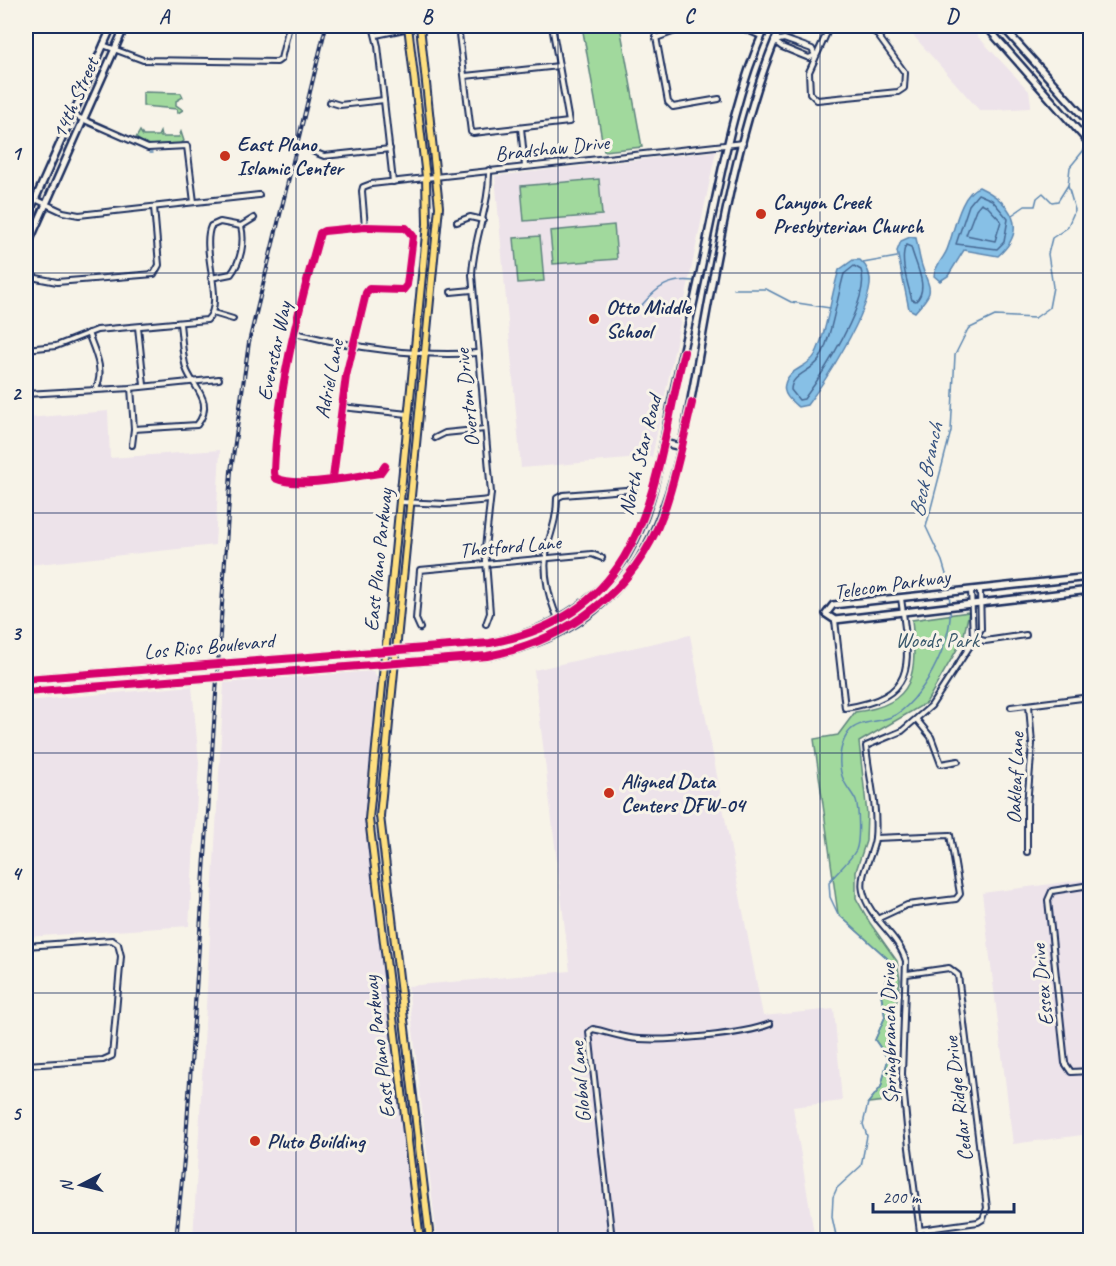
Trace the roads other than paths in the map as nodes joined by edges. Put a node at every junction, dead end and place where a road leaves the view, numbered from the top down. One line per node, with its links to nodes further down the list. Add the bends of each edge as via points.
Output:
1 (112, 26): 22 (main road, 14th Street)
2 (125, 26): 23 (main road, 14th Street)
3 (289, 26): 23 (street, via 277,62 143,60)
4 (373, 26): 18 (street)
5 (420, 26): 17 (street); 43 (main road, East Plano Parkway)
6 (458, 26): 26 (street)
7 (552, 26): 25 (street)
8 (654, 26): 20 (street)
9 (689, 26): 20 (street)
10 (738, 26): 19 (street)
11 (766, 26): 19 (main road, North Star Road)
12 (781, 26): 21 (main road, North Star Road)
13 (830, 26): 24 (street)
14 (863, 26): 24 (street, via 876,33 905,73 904,88 898,92 817,100 810,93 809,72)
15 (986, 26): 31 (main road)
16 (1002, 26): 29 (main road)
17 (408, 27): 18 (street); 44 (main road, East Plano Parkway)
18 (376, 35): 28 (street)
19 (761, 36): 21 (main road); 38 (main road, North Star Road)
20 (656, 38): 27 (street, via 668,102 673,107)
21 (774, 41): 24 (street, via 809,58); 24 (street, via 784,39 812,50); 36 (main road, North Star Road)
22 (103, 45): 23 (street); 32 (main road, 14th Street)
23 (114, 50): 33 (main road, 14th Street)
24 (815, 55)
25 (559, 66): 26 (street); 35 (street, via 569,122)
26 (465, 76): 35 (street, via 471,132)
27 (719, 99)
28 (384, 100): 30 (street, via 340,105); 39 (street)
29 (1070, 100): 31 (main road); 34 (main road)
30 (330, 102)
31 (1061, 108): 37 (main road)
32 (73, 115): 33 (street); 47 (main road, 14th Street)
33 (83, 121): 48 (street, via 148,148 187,146); 49 (main road, 14th Street)
34 (1088, 122)
35 (521, 128): 41 (street)
36 (744, 143): 38 (street, Bradshaw Drive); 69 (main road, North Star Road)
37 (1090, 144)
38 (727, 145): 41 (street, Bradshaw Drive); 66 (main road, North Star Road)
39 (390, 149): 40 (street, via 324,156); 45 (street)
40 (314, 152)
41 (525, 166): 42 (street, Bradshaw Drive)
42 (489, 170): 43 (street, Bradshaw Drive); 53 (street, Overton Drive, via 490,187)
43 (437, 175): 44 (street, Bradshaw Drive); 75 (main road, East Plano Parkway, via 439,207)
44 (426, 177): 45 (street, Bradshaw Drive); 73 (main road, East Plano Parkway, via 427,224)
45 (393, 182): 56 (street, Bradshaw Drive, via 363,187)
46 (259, 195): 48 (street)
47 (35, 199): 49 (street); 52 (main road, 14th Street)
48 (194, 202): 50 (street)
49 (45, 204): 50 (street, via 79,215); 57 (main road, 14th Street)
50 (154, 207): 58 (street, via 158,271 140,276 57,282)
51 (254, 218): 55 (street)
52 (26, 220)
53 (483, 220): 54 (street, via 470,217); 60 (street, Overton Drive, via 473,252)
54 (457, 222)
55 (241, 226): 59 (street, via 241,252 235,268 231,274); 59 (street, via 220,222 211,226)
56 (364, 227): 68 (street, Evenstar Way, via 320,233); 71 (street, Adriel Lane, via 411,230 413,236 407,285 403,290 369,289)
57 (26, 249)
58 (26, 276)
59 (211, 278): 62 (street)
60 (472, 290): 61 (street); 74 (street, Overton Drive)
61 (451, 292)
62 (213, 313): 63 (street); 64 (street, via 207,320)
63 (233, 319)
64 (180, 324): 65 (street); 77 (street, via 186,370)
65 (138, 327): 67 (street); 78 (street)
66 (690, 327): 69 (main road); 70 (main road, North Star Road)
67 (88, 333): 72 (street, via 56,346); 80 (street, via 98,360 100,380)
68 (295, 333): 71 (street); 91 (street, Evenstar Way, via 280,403 275,478)
69 (703, 333): 70 (main road); 89 (main road, North Star Road)
70 (688, 334): 87 (main road, North Star Road)
71 (351, 347): 73 (street); 82 (street, Adriel Lane)
72 (26, 349)
73 (415, 354): 75 (street); 83 (main road, East Plano Parkway)
74 (477, 354): 75 (street); 85 (street, Overton Drive)
75 (425, 355): 95 (main road, East Plano Parkway)
76 (219, 379): 77 (street)
77 (195, 381): 78 (street); 84 (street, via 202,399 202,416 197,425)
78 (144, 385): 79 (street)
79 (131, 388): 80 (street); 84 (street)
80 (96, 389): 81 (street)
81 (26, 394)
82 (341, 406): 83 (street); 91 (street, Adriel Lane)
83 (408, 414): 94 (main road, East Plano Parkway)
84 (134, 429): 88 (street)
85 (485, 429): 86 (street, via 445,433); 93 (street, Overton Drive)
86 (435, 438)
87 (664, 443): 89 (main road); 109 (main road, North Star Road, via 651,500 626,556 600,587)
88 (132, 445)
89 (681, 447): 115 (main road, North Star Road, via 663,516 637,564 604,600)
90 (385, 466): 91 (street, via 380,473)
91 (333, 478)
92 (634, 492): 96 (street, via 557,498 557,515)
93 (490, 500): 95 (street); 98 (street, Overton Drive)
94 (400, 502): 95 (street); 100 (main road, East Plano Parkway)
95 (410, 503): 101 (main road, East Plano Parkway)
96 (546, 558): 97 (street, Thetford Lane, via 592,554); 98 (street, Thetford Lane); 109 (street, via 549,597)
97 (602, 558)
98 (485, 562): 112 (street, Overton Drive, via 490,613); 114 (street, Thetford Lane, via 420,570 416,619)
99 (1090, 577): 102 (main road, Telecom Parkway)
100 (392, 579): 101 (main road); 119 (main road, East Plano Parkway)
101 (403, 580): 120 (main road, East Plano Parkway)
102 (980, 589): 103 (main road, Telecom Parkway); 106 (street, Springbranch Drive)
103 (971, 590): 105 (main road, Telecom Parkway); 107 (street)
104 (1090, 590): 106 (main road, Telecom Parkway)
105 (901, 598): 108 (street); 110 (main road, Telecom Parkway, via 833,605 826,614)
106 (981, 602): 107 (main road, Telecom Parkway); 113 (street, Springbranch Drive)
107 (973, 603): 108 (main road, Telecom Parkway); 111 (street)
108 (903, 611): 110 (main road, Telecom Parkway); 110 (street, via 907,659 901,681 891,694 876,702 845,708)
109 (558, 619): 115 (street); 118 (main road, North Star Road, via 527,634)
110 (835, 620)
111 (972, 623): 113 (street); 117 (street)
112 (486, 624)
113 (981, 624): 117 (street, Springbranch Drive)
114 (420, 628)
115 (564, 630): 121 (main road, North Star Road)
116 (1026, 635): 117 (street, via 985,641)
117 (973, 638): 135 (street, Springbranch Drive, via 931,706)
118 (499, 641): 120 (main road, North Star Road); 121 (main road)
119 (385, 650): 120 (main road, Los Rios Boulevard); 122 (main road, Los Rios Boulevard); 124 (main road, East Plano Parkway)
120 (396, 650): 123 (main road, East Plano Parkway)
121 (502, 653): 123 (main road, North Star Road)
122 (296, 657): 125 (main road); 126 (main road, Los Rios Boulevard)
123 (395, 662): 124 (main road, North Star Road); 137 (main road, East Plano Parkway)
124 (384, 663): 125 (main road, Los Rios Boulevard); 136 (main road, East Plano Parkway)
125 (296, 670): 129 (main road, Los Rios Boulevard)
126 (131, 671): 127 (main road, Los Rios Boulevard); 129 (main road)
127 (66, 675): 128 (main road, Los Rios Boulevard); 130 (main road)
128 (26, 679)
129 (132, 684): 130 (main road, Los Rios Boulevard)
130 (69, 688): 131 (main road, Los Rios Boulevard)
131 (26, 692)
132 (1090, 697): 133 (street)
133 (1029, 705): 134 (street); 142 (street, Oakleaf Lane, via 1032,736)
134 (1011, 707)
135 (917, 720): 138 (street, via 931,737 941,764); 141 (street, Springbranch Drive, via 866,746)
136 (374, 757): 137 (main road); 140 (main road, East Plano Parkway)
137 (385, 758): 139 (main road, East Plano Parkway)
138 (958, 761)
139 (381, 837): 140 (main road); 144 (main road, East Plano Parkway)
140 (370, 838): 146 (main road, East Plano Parkway)
141 (875, 838): 145 (street, Springbranch Drive, via 862,884); 145 (street, via 950,835 960,894 958,899 907,905)
142 (1027, 852)
143 (1090, 885): 153 (street, Essex Drive, via 1052,891 1048,900 1065,1063 1074,1073)
144 (392, 919): 146 (main road); 149 (main road, East Plano Parkway)
145 (877, 919): 148 (street, Springbranch Drive, via 904,954)
146 (381, 920): 150 (main road, East Plano Parkway)
147 (26, 946): 152 (street, via 104,940 118,944 122,956 112,1056 103,1060)
148 (908, 974): 158 (street, Springbranch Drive, via 902,1074); 158 (street, Cedar Ridge Drive, via 949,968 958,975 987,1208 983,1219)
149 (403, 1003): 150 (main road); 154 (main road, East Plano Parkway)
150 (391, 1005): 155 (main road, East Plano Parkway)
151 (770, 1024): 161 (street, Global Lane, via 639,1039 593,1029 589,1032)
152 (26, 1065)
153 (1090, 1071)
154 (420, 1156): 155 (main road); 156 (main road, East Plano Parkway)
155 (409, 1158): 157 (main road, East Plano Parkway)
156 (428, 1226): 157 (main road); 160 (main road, East Plano Parkway)
157 (418, 1227): 159 (main road, East Plano Parkway)
158 (920, 1230): 162 (street, Springbranch Drive)
159 (420, 1240)
160 (430, 1240)
161 (612, 1240)
162 (921, 1240)

